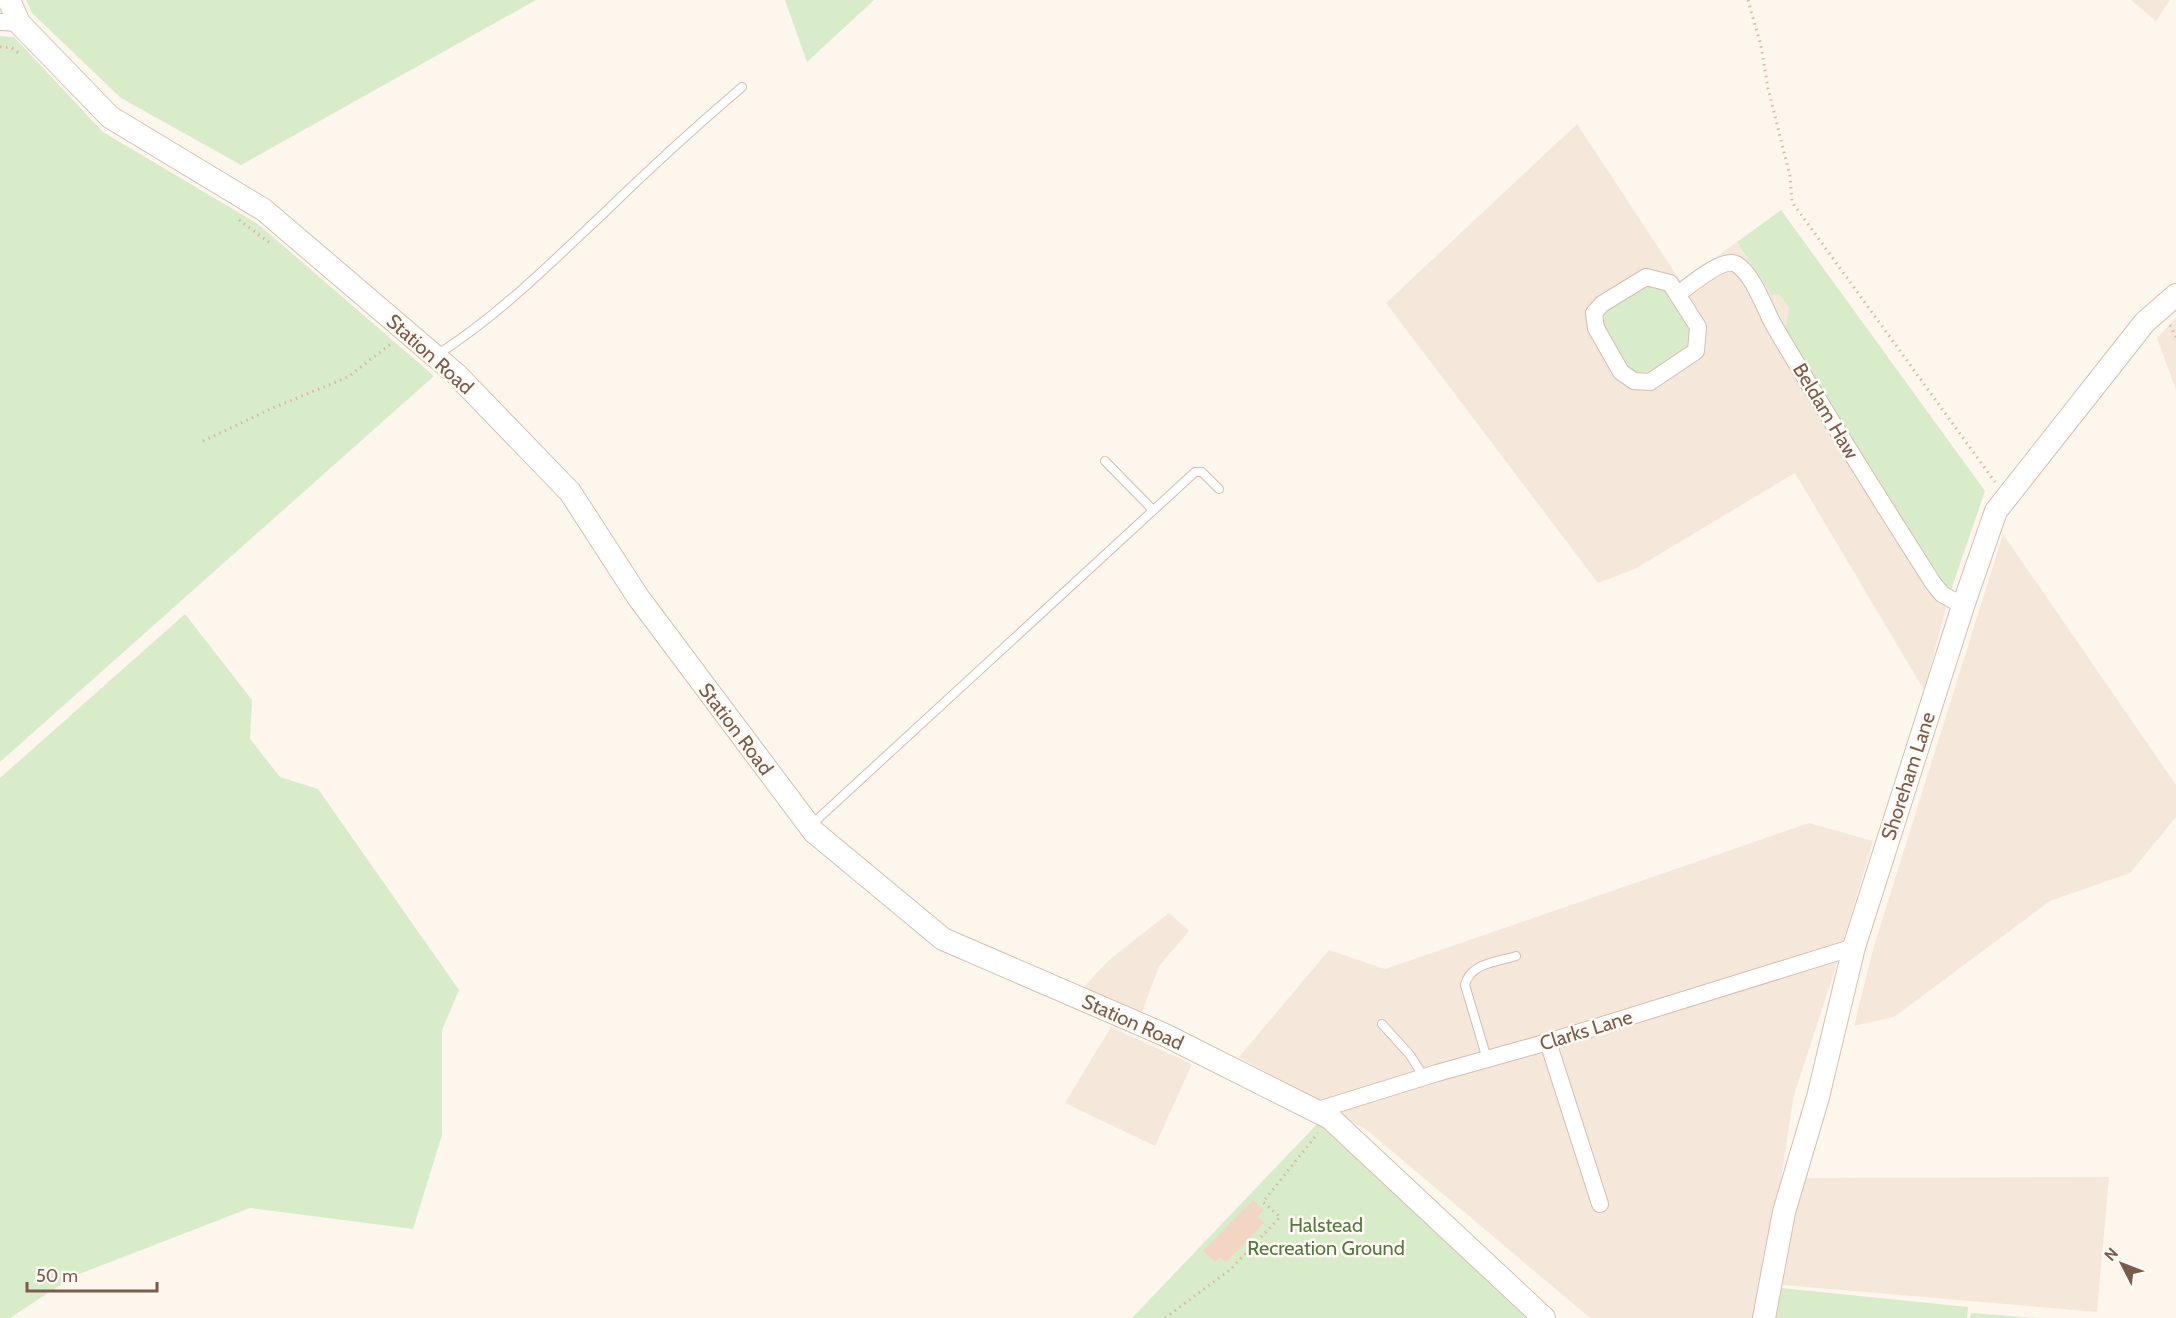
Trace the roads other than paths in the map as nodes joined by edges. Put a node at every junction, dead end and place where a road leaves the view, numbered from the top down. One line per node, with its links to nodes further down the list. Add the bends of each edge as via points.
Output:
1 (9, 0): 2 (street, Station Road)
2 (10, 23): 6 (street, Station Road, via 110,117 264,210)
3 (742, 87): 6 (lane, via 481,325)
4 (1678, 294): 4 (street, via 1670,283 1646,277 1594,313 1596,328 1621,372 1634,381 1650,382 1696,351 1698,327); 10 (street, Beldam Haw, via 1718,267 1728,262 1737,264 1753,283 1810,388 1933,583 1942,594)
5 (2176, 295): 10 (street, Shoreham Lane, via 2145,322 1996,511)
6 (435, 356): 11 (street, Station Road, via 570,492 638,597)
7 (1105, 461): 9 (lane)
8 (1219, 489): 9 (lane, via 1202,472 1195,472)
9 (1153, 510): 11 (lane)
10 (1963, 606): 12 (street, Shoreham Lane)
11 (809, 826): 18 (street, Station Road, via 944,939 1165,1035)
12 (1854, 947): 15 (street, Clarks Lane); 21 (street, Shoreham Lane, via 1818,1097 1784,1212)
13 (1516, 956): 16 (lane, via 1476,967 1466,978)
14 (1383, 1024): 17 (lane)
15 (1548, 1042): 16 (street, Clarks Lane); 19 (street)
16 (1486, 1059): 17 (street, Clarks Lane)
17 (1424, 1077): 18 (street, Clarks Lane)
18 (1324, 1114): 20 (street, Station Road)
19 (1600, 1204)
20 (1544, 1318)
21 (1764, 1318)

